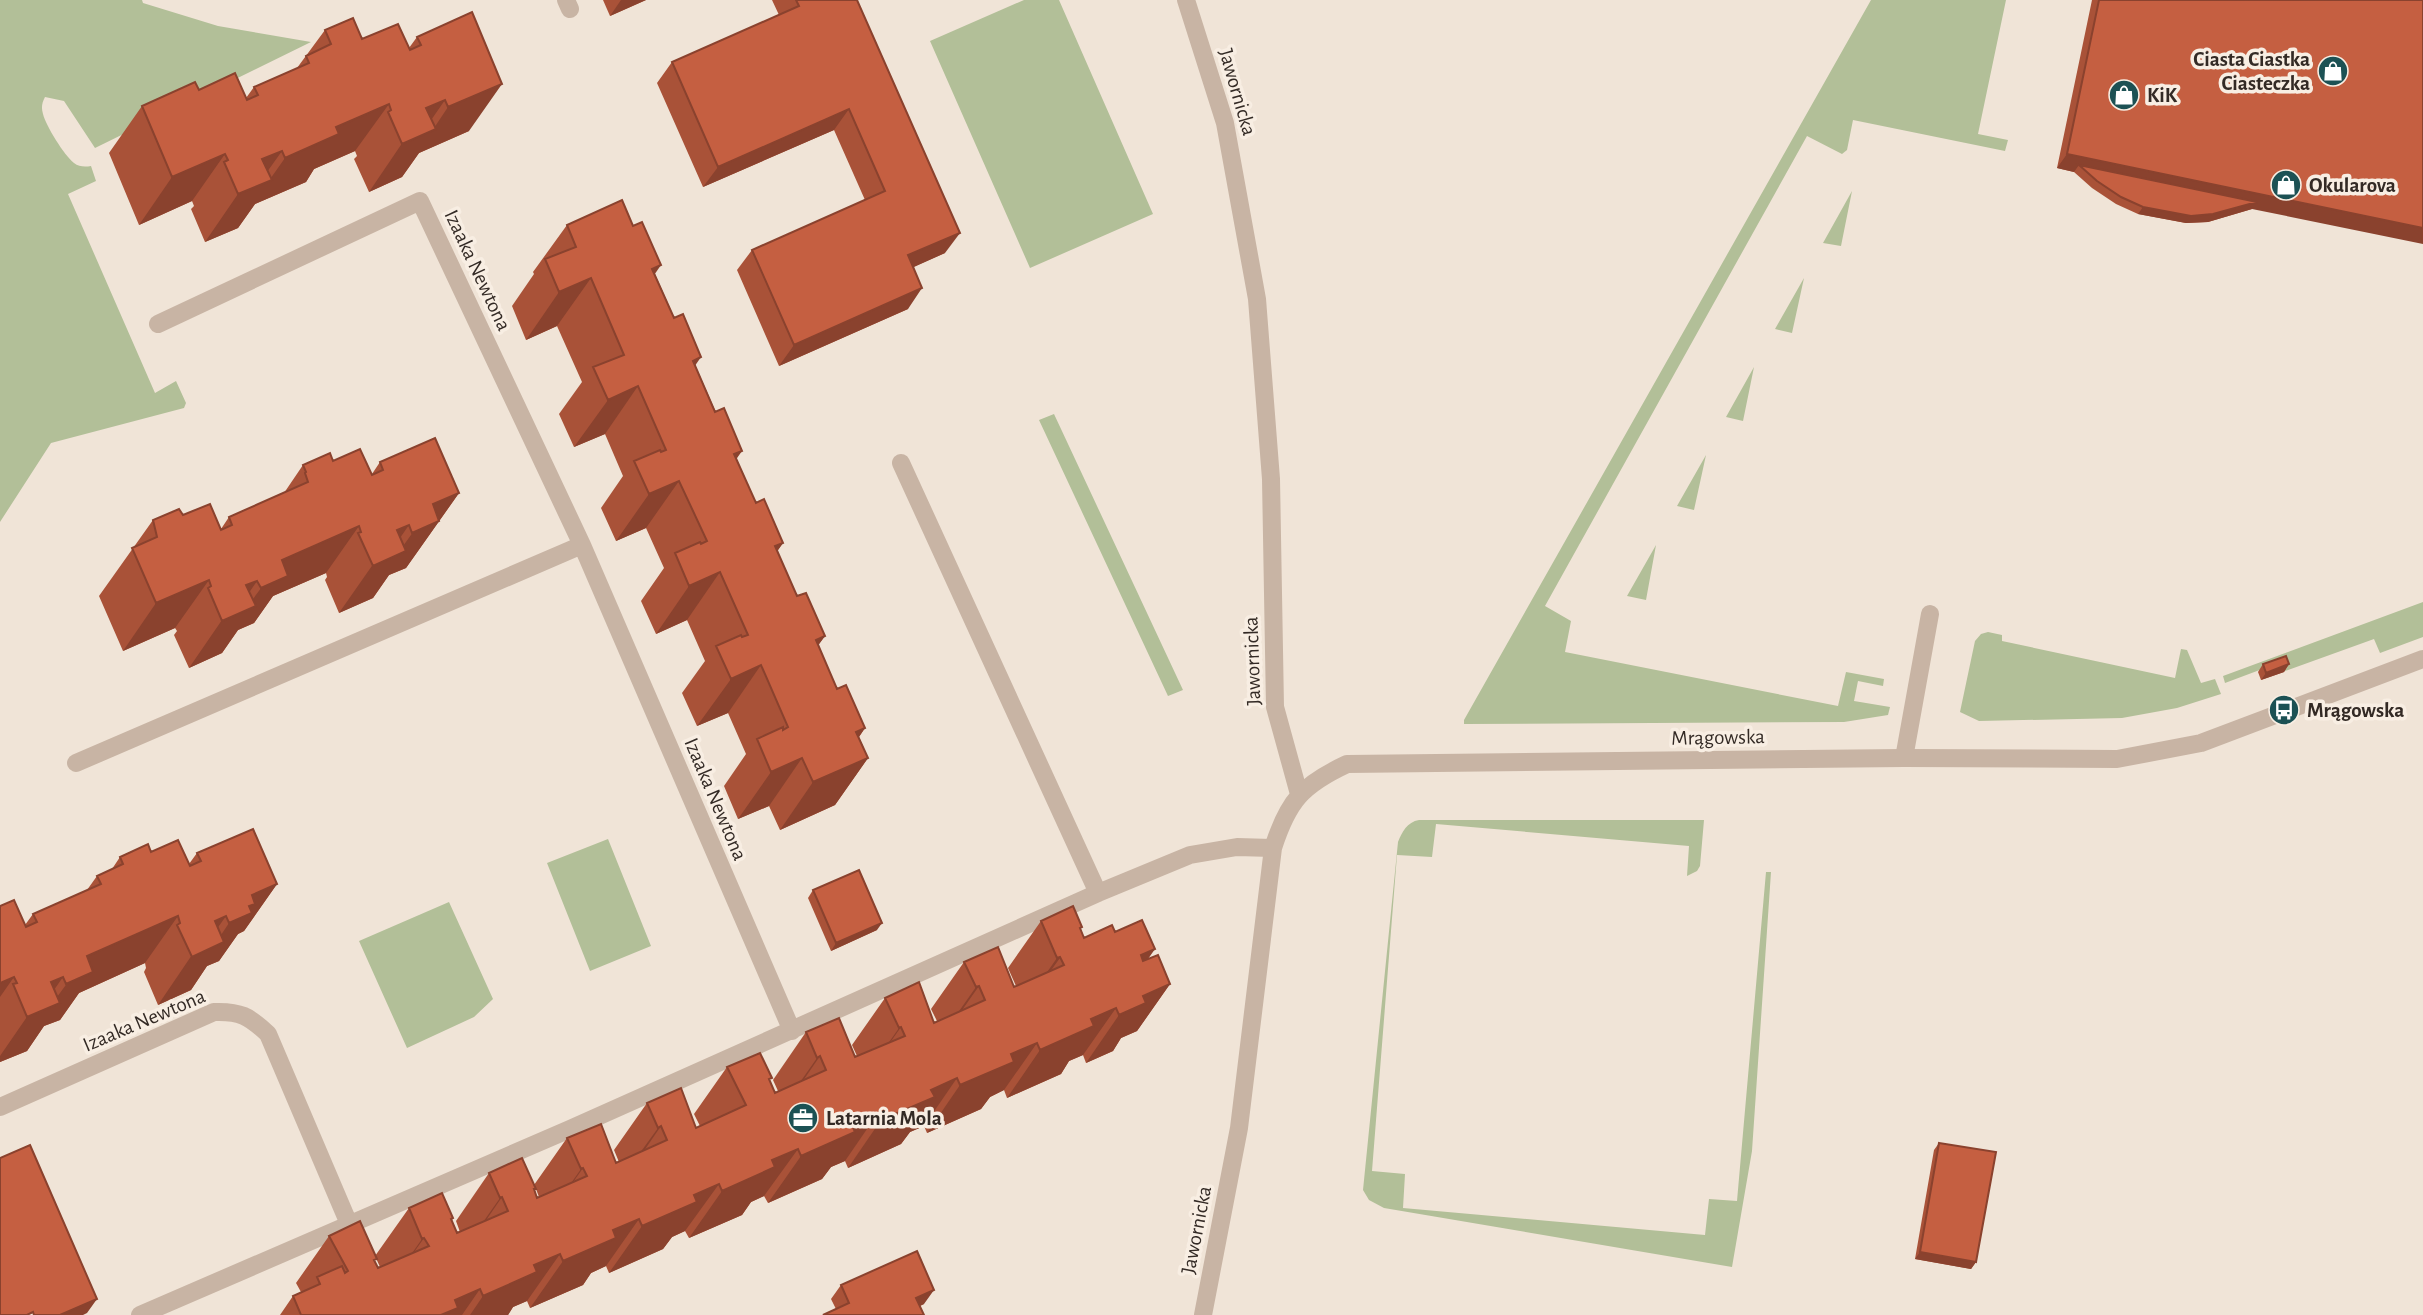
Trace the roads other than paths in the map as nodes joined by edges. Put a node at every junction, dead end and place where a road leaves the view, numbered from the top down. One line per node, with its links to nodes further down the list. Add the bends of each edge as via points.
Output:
1 (1186, 0): 9 (street, Jawornicka, via 1226,123 1257,299 1271,479 1275,707)
2 (158, 324): 4 (street, Izaaka Newtona, via 420,201)
3 (901, 463): 11 (street)
4 (582, 545): 8 (street); 12 (street, Izaaka Newtona)
5 (1930, 614): 7 (street)
6 (2423, 659): 7 (street, Mrągowska, via 2201,743 2117,759)
7 (1904, 758): 9 (street, Mrągowska, via 1347,764 1320,776)
8 (76, 763)
9 (1299, 794): 10 (street, Jawornicka, via 1282,819)
10 (1273, 848): 11 (street, via 1237,847 1190,855); 16 (street, Jawornicka, via 1239,1128)
11 (1098, 893): 12 (street)
12 (792, 1031): 14 (street)
13 (0, 1107): 14 (street, Izaaka Newtona, via 214,1012 233,1011 252,1019 268,1034)
14 (349, 1224): 15 (street)
15 (140, 1315)
16 (1203, 1315)

